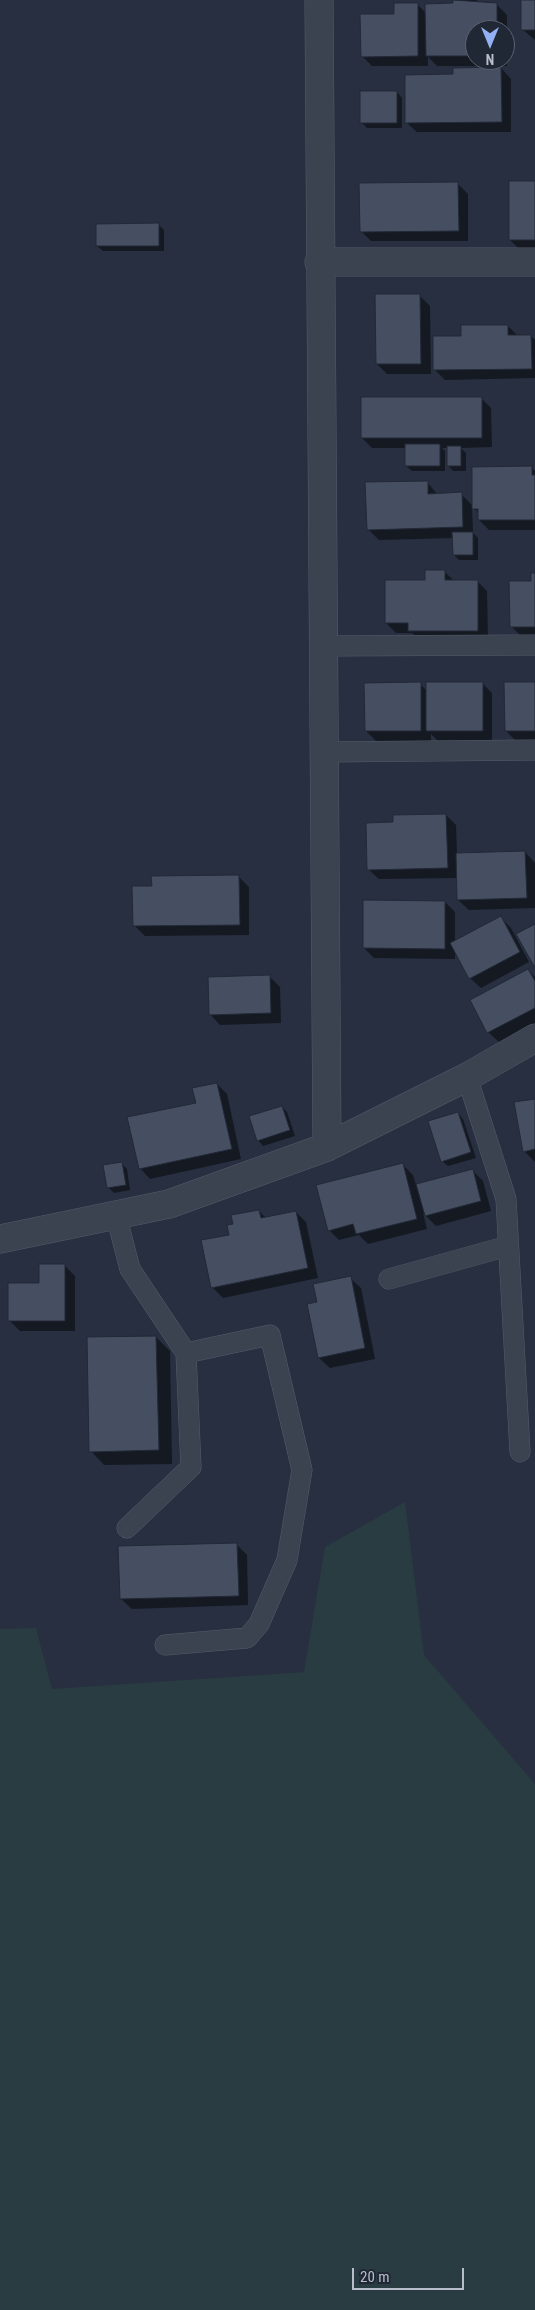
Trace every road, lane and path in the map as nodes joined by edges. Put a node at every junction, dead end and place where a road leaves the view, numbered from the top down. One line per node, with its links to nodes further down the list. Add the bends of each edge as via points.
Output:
1 (319, 0): 2 (street)
2 (320, 262): 3 (street); 5 (street)
3 (535, 262)
4 (535, 645): 5 (lane)
5 (323, 646): 7 (street)
6 (535, 750): 7 (lane)
7 (323, 752): 10 (street)
8 (535, 1038): 9 (street)
9 (467, 1077): 10 (street); 13 (lane, via 506,1199)
10 (327, 1147): 11 (street, via 169,1204)
11 (116, 1215): 12 (street); 15 (lane, via 130,1269)
12 (0, 1239)
13 (508, 1246): 14 (lane); 16 (lane)
14 (388, 1279)
15 (186, 1353): 17 (lane, via 191,1467); 18 (lane, via 270,1335 302,1470 287,1560 259,1624 247,1638)
16 (520, 1452)
17 (127, 1528)
18 (165, 1645)

